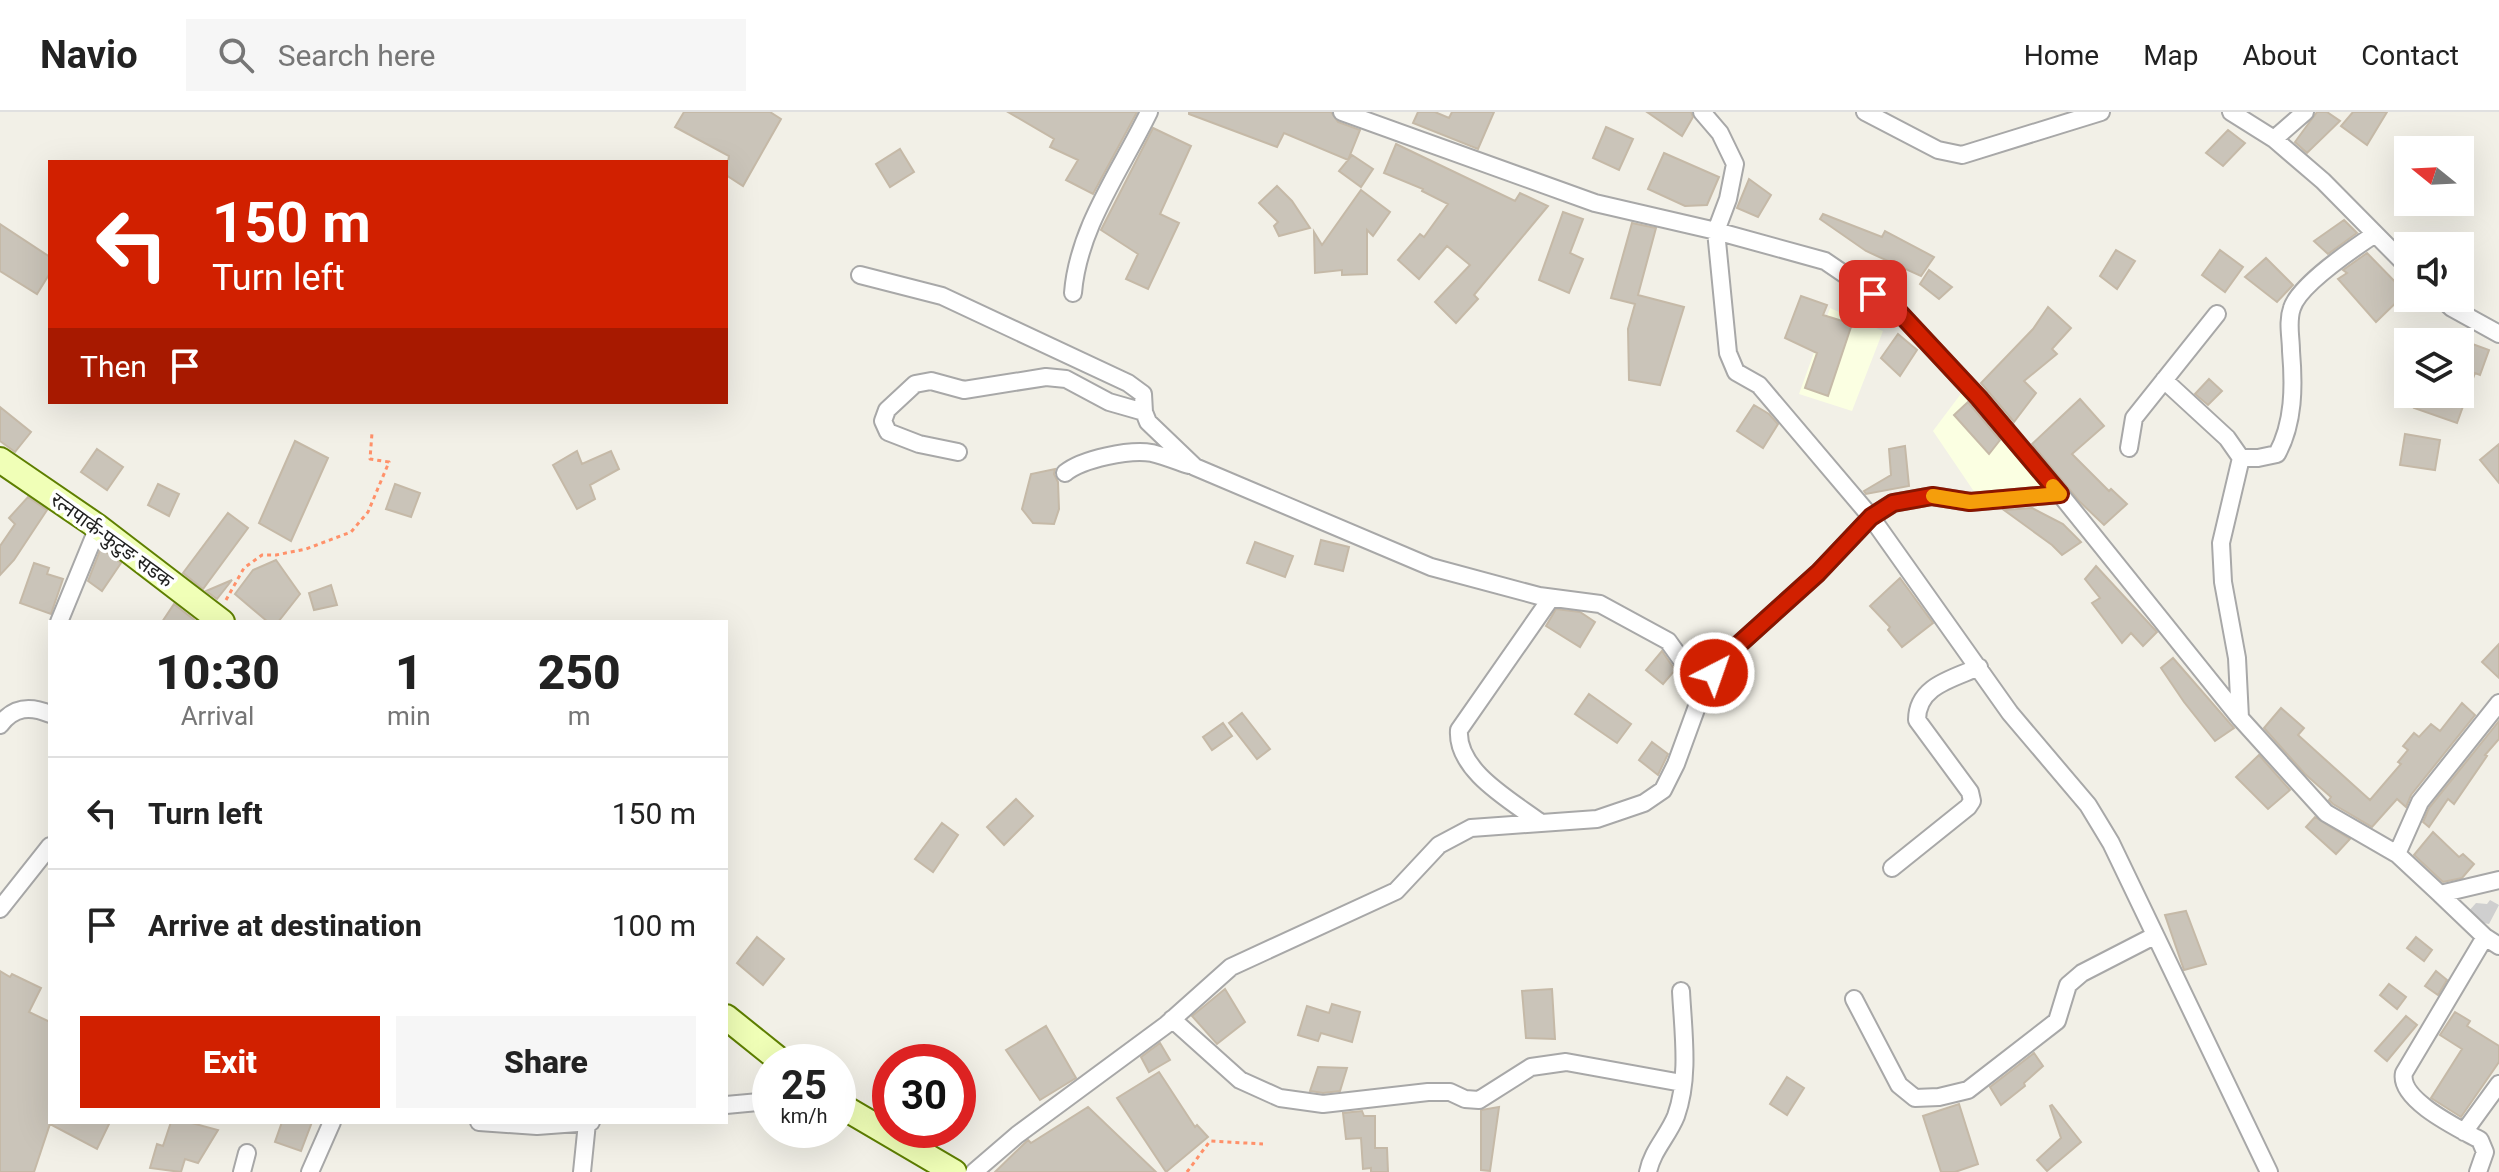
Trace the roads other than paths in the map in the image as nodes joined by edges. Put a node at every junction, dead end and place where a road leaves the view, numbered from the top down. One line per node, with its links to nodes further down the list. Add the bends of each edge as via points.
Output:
1 (1149, 112): 13 (street, via 1094,215)
2 (1342, 112): 9 (street, via 1595,203)
3 (1702, 112): 9 (street, via 1735,164)
4 (1865, 112): 5 (street, via 1938,150 1962,155)
5 (2101, 112)
6 (2231, 112): 8 (street)
7 (2305, 112): 8 (street)
8 (2274, 139): 10 (street)
9 (1716, 231): 25 (street, via 1825,261 1897,310); 26 (street, via 1728,353 1736,372 1759,385)
10 (2375, 234): 11 (street); 21 (street, via 2330,266 2292,305 2293,385 2287,435 2277,454)
11 (2394, 253)
12 (860, 275): 18 (street, via 942,296 1128,383 1143,394)
13 (1073, 293)
14 (2459, 312): 16 (street)
15 (2217, 314): 17 (street)
16 (2499, 334)
17 (2164, 380): 19 (street, via 2134,418); 21 (street, via 2227,438)
18 (1144, 412): 20 (street, via 1109,402 1066,379 1046,377 964,390 931,381 915,384 887,410 883,421 888,432); 23 (street)
19 (2129, 448)
20 (958, 452)
21 (2241, 458): 35 (street, via 2221,543)
22 (0, 460): 27 (street, रत्नपार्क-फुटुङ सडक)
23 (1195, 467): 24 (street, via 1149,452 1100,457); 28 (street, via 1431,567)
24 (1065, 473)
25 (2060, 494): 26 (street, via 1970,502 1932,496 1893,503); 35 (street)
26 (1871, 517): 31 (street); 32 (street, via 1726,656)
27 (98, 527): 29 (street); 30 (street, रत्नपार्क-फुटुङ सडक)
28 (1551, 598): 32 (street, via 1600,604 1668,641); 37 (street, via 1459,730 1458,743 1473,771)
29 (60, 620)
30 (218, 620)
31 (1979, 667): 40 (street, via 1926,692 1917,707 1917,720 1972,801); 44 (street, via 2010,713 2088,805)
32 (1703, 690): 37 (street, via 1663,790 1644,803 1597,819)
33 (2499, 703): 39 (street, via 2420,802)
34 (48, 713): 36 (street, via 24,708)
35 (2240, 718): 39 (street, via 2326,813)
36 (0, 725)
37 (1541, 823): 49 (street, via 1471,828 1439,845 1396,891 1231,967)
38 (48, 849): 43 (street)
39 (2397, 854): 42 (street)
40 (1892, 868)
41 (2499, 880): 42 (street)
42 (2440, 894): 45 (street)
43 (0, 909)
44 (2154, 936): 47 (street, via 2082,973 2068,985 2057,1021 1968,1090 1939,1097 1915,1098 1899,1085); 68 (street)
45 (2492, 942): 60 (street, via 2403,1080 2412,1096)
46 (1681, 991): 51 (street)
47 (1854, 999)
48 (728, 1019): 50 (street)
49 (1172, 1019): 51 (street, via 1240,1080 1280,1098 1323,1104 1428,1092 1479,1100 1531,1067 1566,1062); 66 (street)
50 (760, 1044)
51 (1682, 1083): 67 (street, via 1676,1116)
52 (2499, 1084): 60 (street)
53 (752, 1103): 54 (street)
54 (728, 1105)
55 (856, 1115): 65 (street)
56 (331, 1124): 63 (street)
57 (508, 1124): 58 (street)
58 (563, 1124)
59 (589, 1124): 64 (street)
60 (2464, 1132): 69 (street, via 2480,1140 2485,1152)
61 (247, 1153): 62 (street)
62 (242, 1172)
63 (310, 1172)
64 (582, 1172)
65 (954, 1172)
66 (974, 1172)
67 (1648, 1172)
68 (2269, 1172)
69 (2478, 1172)

